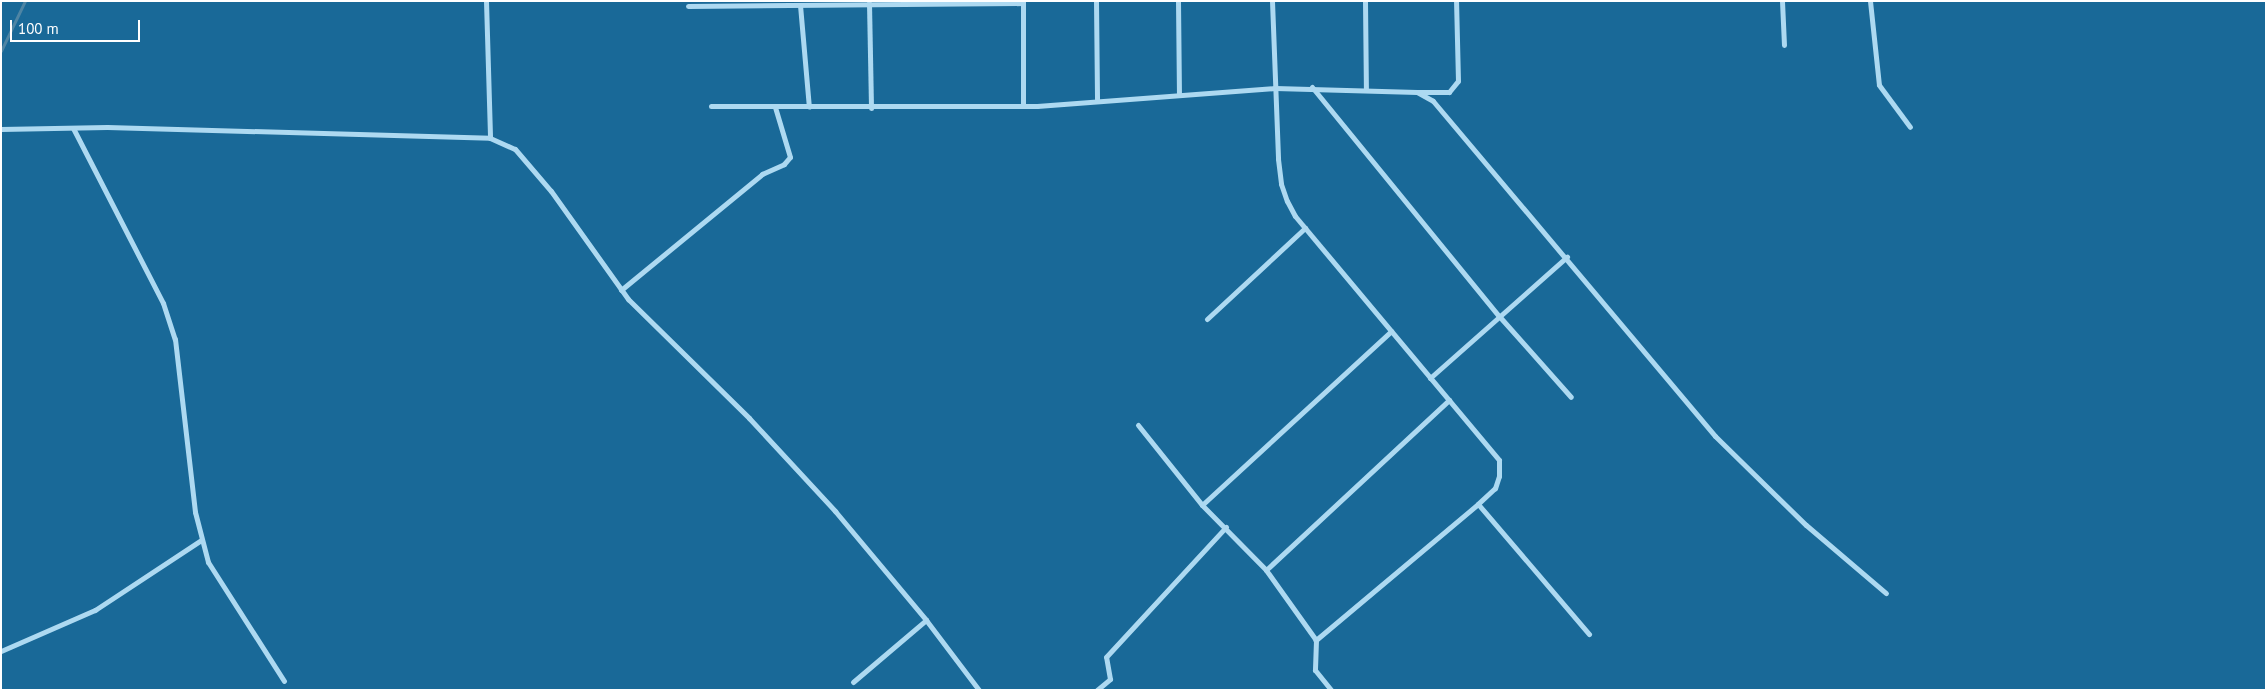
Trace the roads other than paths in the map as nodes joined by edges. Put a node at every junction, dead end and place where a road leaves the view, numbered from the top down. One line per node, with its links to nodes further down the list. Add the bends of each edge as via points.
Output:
1 (486, 1): 28 (street)
2 (1096, 1): 19 (street)
3 (1178, 1): 18 (street)
4 (1272, 1): 15 (street)
5 (1365, 1): 16 (street)
6 (1456, 1): 17 (street, via 1458,81 1449,92)
7 (1782, 1): 13 (street)
8 (1870, 1): 25 (street, via 1879,85)
9 (1023, 2): 10 (street); 21 (street)
10 (869, 3): 11 (street); 24 (street)
11 (800, 5): 12 (street); 23 (street)
12 (688, 6)
13 (1784, 45)
14 (1312, 87): 15 (street); 16 (street); 32 (street)
15 (1275, 88): 18 (street); 29 (street, via 1280,184 1295,216)
16 (1366, 90): 17 (street)
17 (1417, 92): 30 (street, via 1433,101)
18 (1179, 94): 19 (street)
19 (1096, 100): 21 (street)
20 (711, 106): 22 (street)
21 (1023, 106): 24 (street)
22 (775, 107): 23 (street); 31 (street, via 790,157 784,164 762,174)
23 (809, 107): 24 (street)
24 (871, 108)
25 (1910, 127)
26 (73, 128): 27 (street); 28 (street); 42 (street, via 163,302 175,339)
27 (1, 129)
28 (490, 138): 31 (street, via 515,149 528,160)
29 (1305, 228): 33 (street); 34 (street)
30 (1567, 257): 32 (street); 44 (street, via 1748,470)
31 (621, 290): 45 (street, via 749,418 835,511)
32 (1499, 316): 35 (street); 36 (street)
33 (1207, 319)
34 (1392, 331): 35 (street); 39 (street)
35 (1430, 378): 37 (street)
36 (1571, 397)
37 (1449, 400): 40 (street, via 1499,460 1500,476 1494,488); 43 (street)
38 (1138, 425): 39 (street)
39 (1202, 504): 41 (street)
40 (1478, 504): 46 (street); 47 (street)
41 (1226, 527): 43 (street); 52 (street, via 1106,657 1110,679)
42 (201, 540): 48 (street, via 95,610); 49 (street, via 208,562)
43 (1266, 570): 47 (street)
44 (1886, 593)
45 (926, 620): 50 (street); 51 (street)
46 (1589, 634)
47 (1316, 640): 53 (street, via 1315,670)
48 (1, 651)
49 (284, 681)
50 (853, 682)
51 (979, 690)
52 (1097, 690)
53 (1331, 690)

